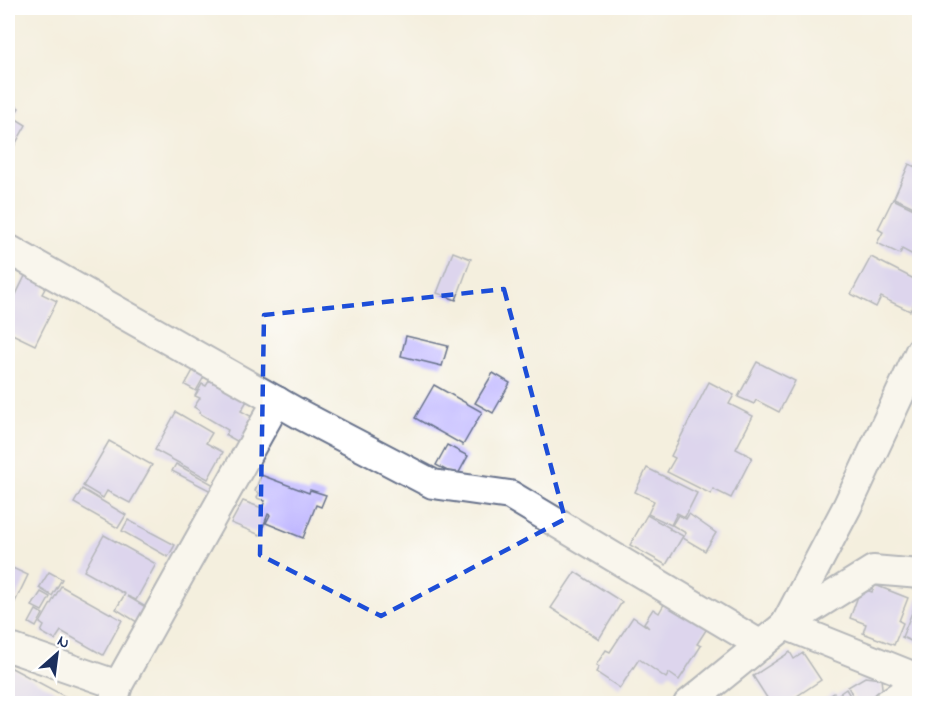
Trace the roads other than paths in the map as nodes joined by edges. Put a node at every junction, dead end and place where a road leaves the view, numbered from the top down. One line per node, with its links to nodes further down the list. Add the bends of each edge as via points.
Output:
1 (8, 249): 3 (street)
2 (920, 351): 5 (street, via 847,507)
3 (278, 401): 6 (street, via 433,484 510,495); 9 (street)
4 (920, 574): 5 (street, via 873,570)
5 (785, 625): 6 (street); 8 (street)
6 (761, 645): 10 (street)
7 (8, 647): 9 (street)
8 (920, 681): 11 (street)
9 (116, 694)
10 (688, 704)
11 (887, 704)

